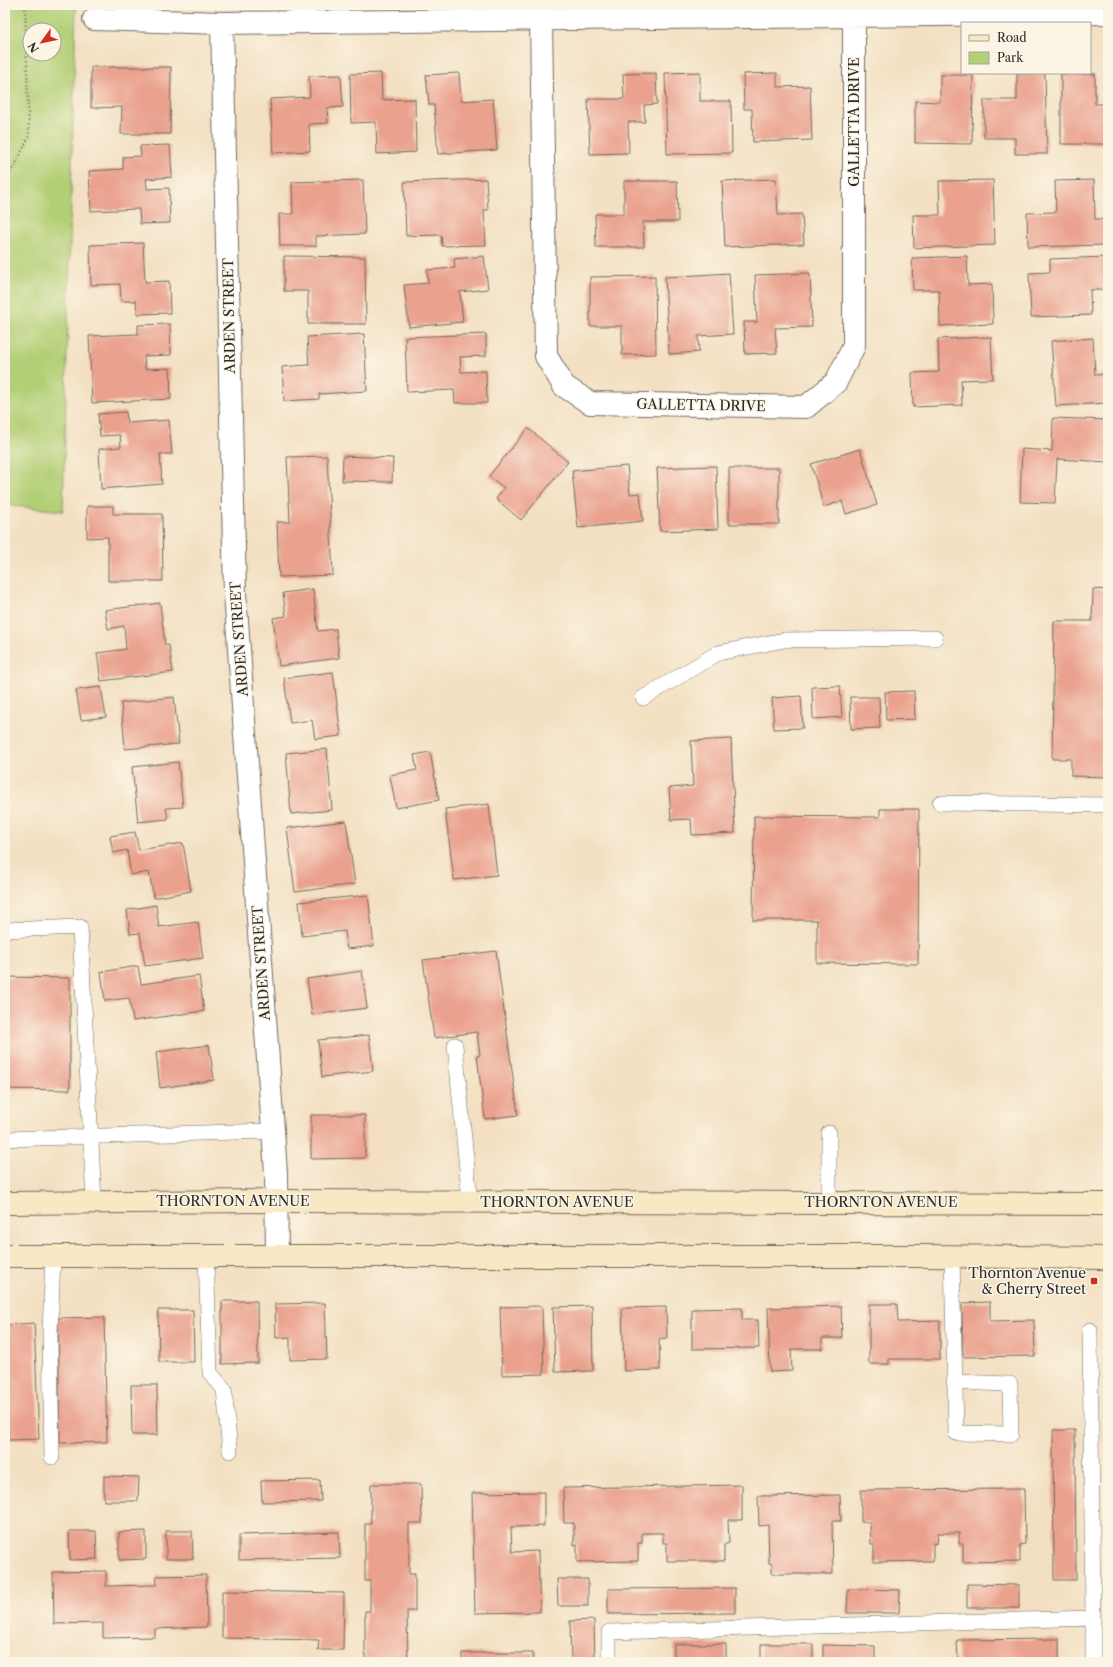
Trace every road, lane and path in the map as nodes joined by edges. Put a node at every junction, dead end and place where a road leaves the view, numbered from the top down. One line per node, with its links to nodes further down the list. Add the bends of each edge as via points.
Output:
1 (25, 5): 7 (path, via 29,136 15,166)
2 (1108, 13): 3 (street)
3 (854, 16): 5 (street); 5 (street, GALLETTA DRIVE, via 854,346 836,382 806,407 590,403 564,386 546,356)
4 (94, 19): 6 (street)
5 (541, 19): 6 (street)
6 (222, 22): 14 (street, ARDEN STREET, via 235,593)
7 (5, 179)
8 (935, 638): 9 (lane, via 784,640 718,652)
9 (643, 698)
10 (940, 803): 11 (lane)
11 (1108, 805)
12 (5, 930): 16 (lane, via 80,927)
13 (455, 1045): 20 (lane)
14 (273, 1131): 16 (lane); 19 (street, ARDEN STREET)
15 (829, 1133): 22 (lane)
16 (91, 1138): 17 (lane); 21 (lane)
17 (5, 1139)
18 (1104, 1200): 22 (main road, THORNTON AVENUE)
19 (278, 1201): 20 (main road, THORNTON AVENUE); 21 (main road, THORNTON AVENUE); 25 (street, ARDEN STREET)
20 (470, 1201): 22 (main road, THORNTON AVENUE)
21 (94, 1202): 23 (main road, THORNTON AVENUE)
22 (829, 1202)
23 (5, 1203)
24 (206, 1255): 25 (main road); 27 (main road); 32 (lane, via 210,1373 224,1389)
25 (277, 1255): 28 (main road)
26 (5, 1256): 27 (main road)
27 (53, 1256): 33 (lane, via 50,1334)
28 (952, 1256): 29 (main road); 31 (lane)
29 (1108, 1258)
30 (1090, 1330): 34 (lane)
31 (954, 1382): 31 (lane, via 956,1433 1011,1434 1010,1384)
32 (230, 1451)
33 (52, 1457)
34 (1093, 1618): 35 (lane, via 608,1632); 36 (lane)
35 (609, 1662)
36 (1093, 1662)

